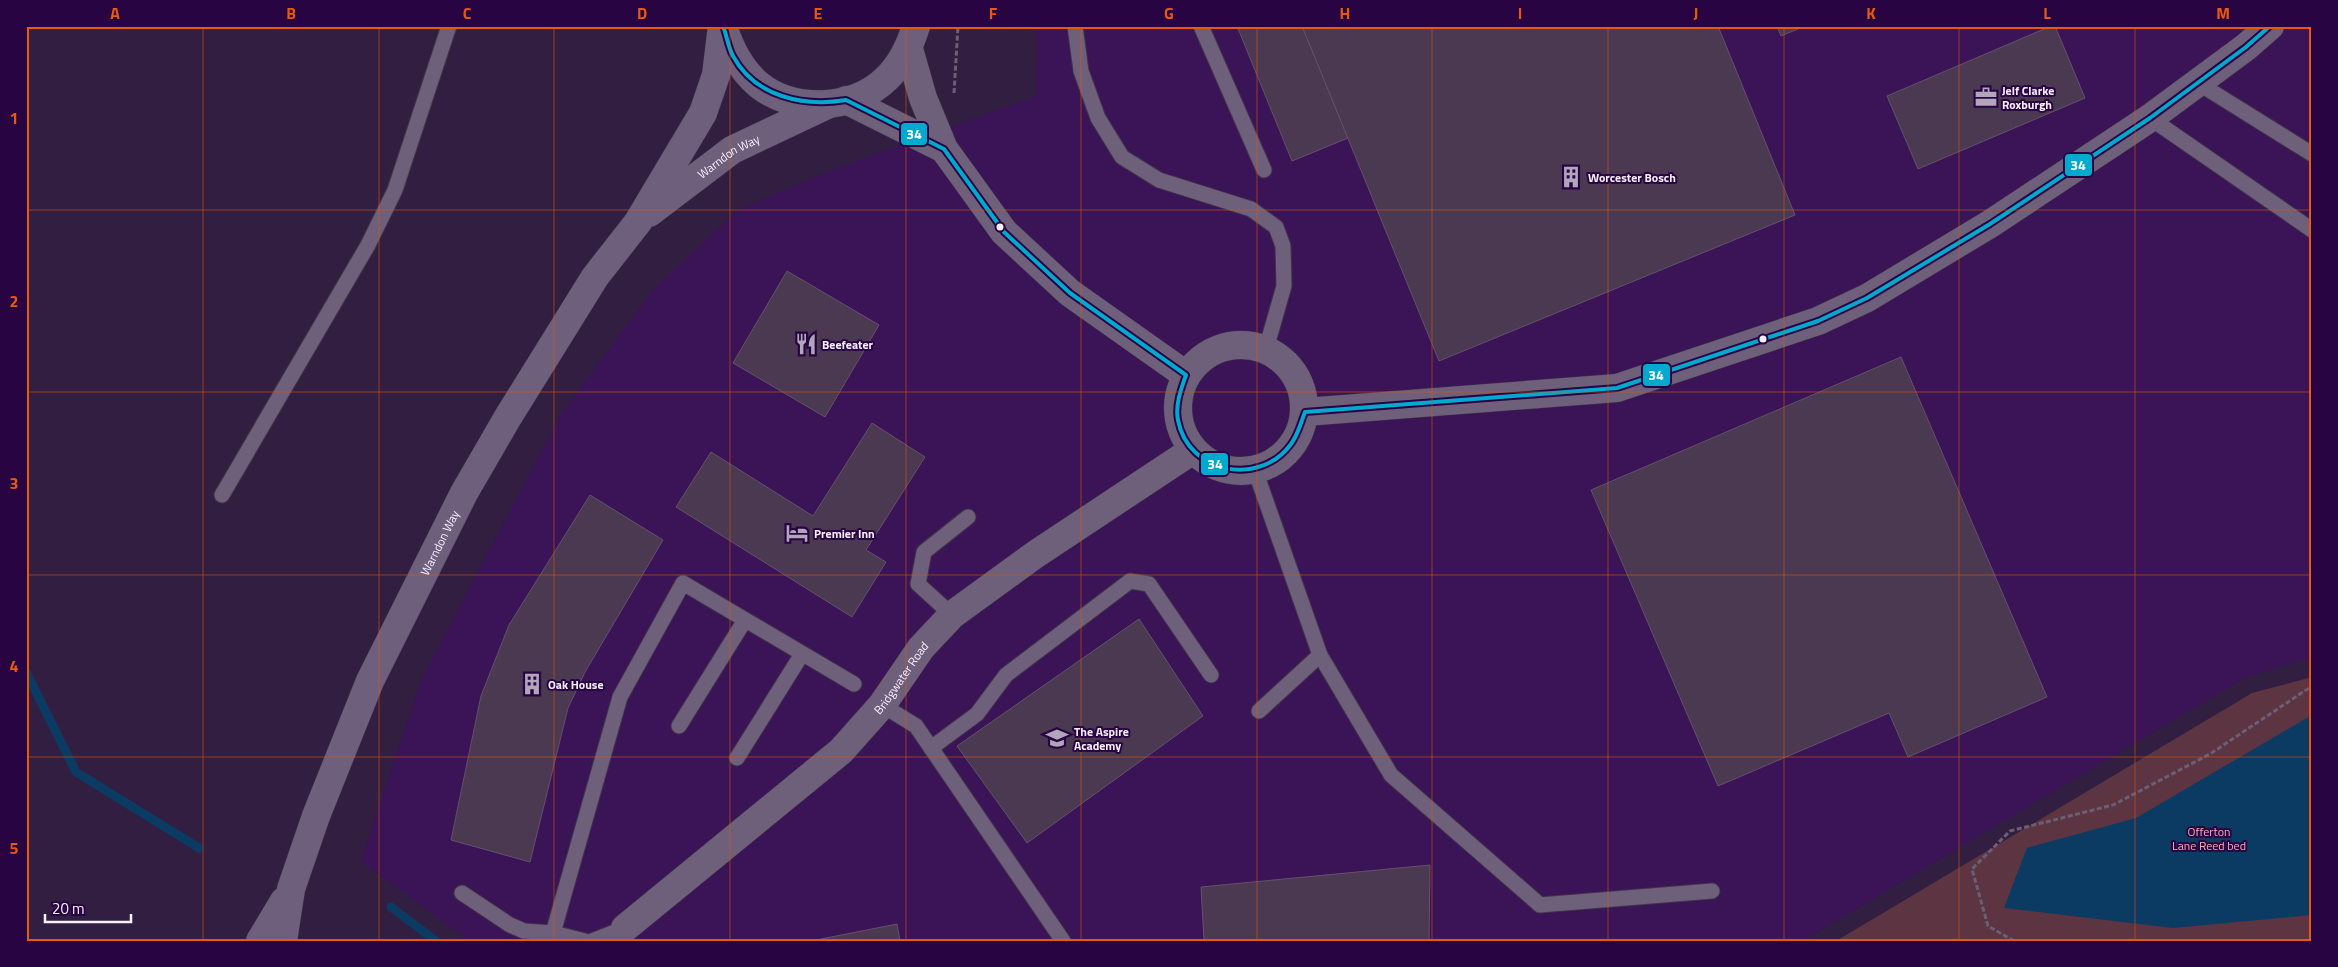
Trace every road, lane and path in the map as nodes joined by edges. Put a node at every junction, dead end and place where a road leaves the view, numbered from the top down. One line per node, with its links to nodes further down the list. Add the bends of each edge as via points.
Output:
1 (449, 26): 20 (lane, via 394,190 368,245)
2 (722, 26): 8 (main road, via 735,58 759,85 791,101); 13 (main road, Warndon Way, via 716,75 703,113)
3 (1075, 26): 15 (lane, via 1081,71 1095,110 1122,157 1159,180 1251,209 1276,227 1283,246 1284,286)
4 (1201, 26): 12 (lane)
5 (2270, 26): 7 (street)
6 (913, 38): 8 (main road, Warndon Way, via 886,79 858,97); 10 (street, via 923,98)
7 (2198, 83): 9 (street); 11 (lane)
8 (837, 102): 10 (street); 13 (main road, Warndon Way, via 732,150)
9 (2150, 118): 14 (lane); 17 (street, via 1990,224 1867,298 1818,321 1617,388)
10 (944, 149): 16 (street, via 1004,232 1070,292)
11 (2312, 154)
12 (1264, 170)
13 (638, 222): 34 (main road, Warndon Way, via 595,277 464,493 370,681 316,816)
14 (2312, 230)
15 (1266, 348): 16 (street, via 1233,344 1215,350 1199,360); 17 (street, via 1285,361 1296,376 1303,393)
16 (1186, 376): 18 (street, via 1178,394 1177,414 1182,433)
17 (1305, 412): 19 (street, via 1300,432 1290,449 1274,462)
18 (1193, 450): 19 (street, via 1221,469); 22 (street, Bridgwater Road, via 1036,554)
19 (1255, 470): 25 (lane)
20 (222, 495)
21 (968, 517): 22 (lane, via 924,552 919,576 918,584)
22 (952, 615): 29 (street, Bridgwater Road, via 921,648)
23 (745, 620): 24 (lane); 31 (lane); 38 (lane, via 683,583 620,697)
24 (802, 654): 27 (lane); 33 (lane)
25 (1320, 654): 30 (lane); 35 (lane, via 1391,775 1540,905)
26 (1210, 675): 32 (lane, via 1149,584 1130,581 1006,674 977,714)
27 (854, 684)
28 (2312, 686): 44 (path, via 2210,754 2113,805 2010,831 1972,869 1988,926)
29 (882, 705): 32 (lane, via 916,726); 37 (street, Bridgwater Road, via 841,751)
30 (1259, 711)
31 (680, 726)
32 (931, 748): 43 (lane)
33 (737, 758)
34 (291, 889): 39 (main road, Warndon Way); 40 (main road, Warndon Way)
35 (1712, 891)
36 (462, 893): 38 (lane, via 510,925 524,931)
37 (625, 928): 42 (lane)
38 (553, 933): 41 (lane)
39 (260, 941)
40 (283, 941)
41 (585, 941)
42 (592, 941)
43 (1063, 941)
44 (2014, 941)

